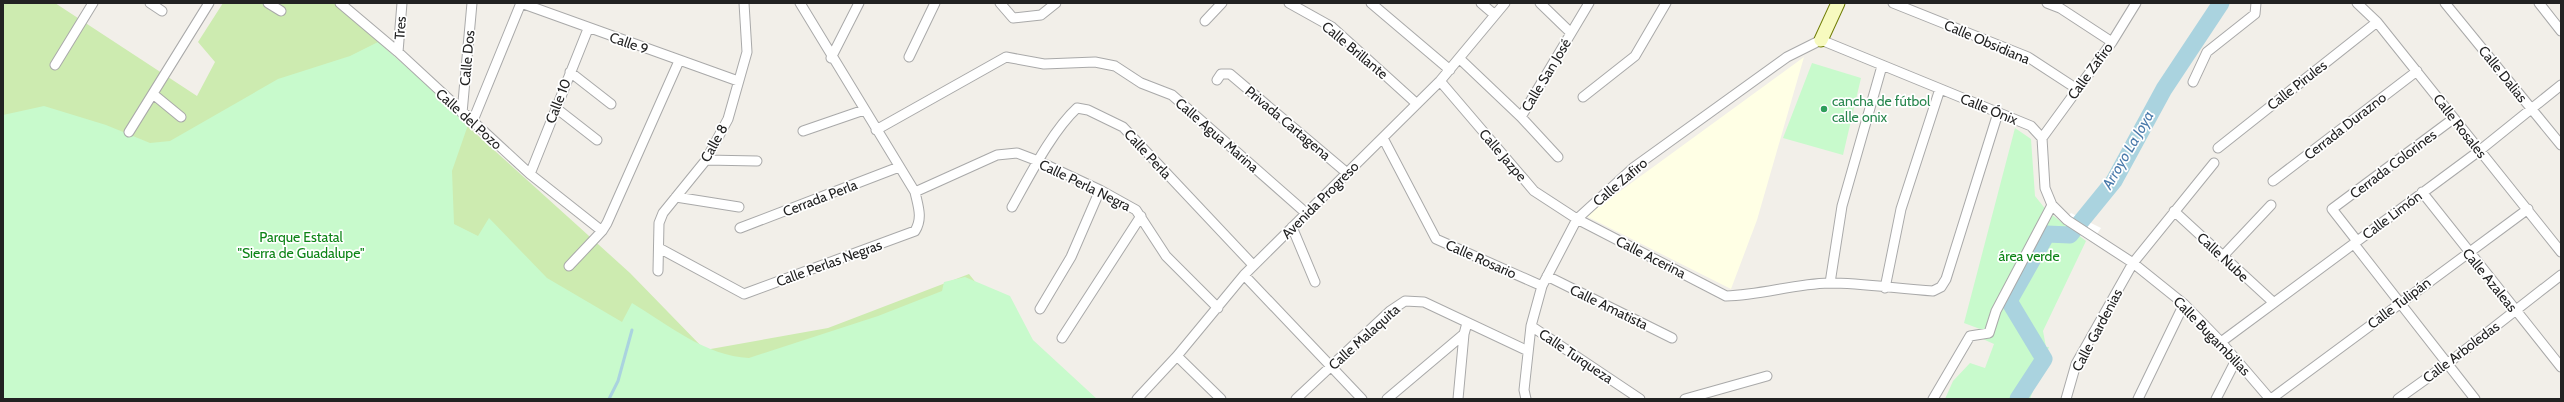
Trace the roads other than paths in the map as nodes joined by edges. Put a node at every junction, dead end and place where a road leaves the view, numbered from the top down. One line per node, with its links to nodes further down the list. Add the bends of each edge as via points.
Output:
1 (93, 3): 46 (street)
2 (150, 3): 31 (street)
3 (209, 3): 58 (street)
4 (268, 3): 32 (street)
5 (340, 3): 41 (street, Calle del Pozo)
6 (402, 3): 41 (street, Tres)
7 (472, 3): 65 (street, Calle Dos)
8 (521, 3): 36 (street, Calle 9); 70 (street)
9 (800, 3): 43 (street)
10 (859, 3): 43 (street)
11 (935, 3): 42 (street)
12 (1000, 3): 13 (street, via 1013,18 1041,15)
13 (1056, 3)
14 (1222, 3): 34 (street)
15 (1289, 3): 61 (street, Calle Brillante, via 1332,27)
16 (1371, 3): 48 (street)
17 (1481, 3): 33 (street)
18 (1505, 3): 33 (street, Avenida Progreso)
19 (1540, 3): 38 (street, Calle San José)
20 (1589, 3): 38 (street, Calle San José)
21 (1666, 3): 59 (street, via 1635,56)
22 (1838, 3): 39 (main road)
23 (1892, 3): 57 (street, Calle Obsidiana, via 2028,57)
24 (2047, 3): 40 (street, via 2060,8)
25 (2136, 3): 40 (street, Calle Zafiro)
26 (2256, 3): 54 (street, via 2255,14 2207,52)
27 (2357, 3): 35 (street, Calle Rosales)
28 (2445, 3): 63 (street, Calle Dalias)
29 (2539, 3): 37 (street)
30 (742, 4): 52 (street, Calle 8, via 747,52)
31 (162, 10)
32 (281, 11)
33 (1495, 15): 44 (street, Avenida Progreso)
34 (1206, 21)
35 (2377, 22): 49 (street, Calle Rosales); 78 (street, Calle Pirules)
36 (588, 29): 45 (street, Calle 9); 50 (street, Calle 10)
37 (2561, 31)
38 (1571, 33): 68 (street, Calle San José)
39 (1821, 40): 47 (street, Calle Ónix); 101 (street, Calle Zafiro, via 1786,57 1640,164)
40 (2112, 42): 57 (street, Calle Zafiro)
41 (398, 52): 65 (street, Calle del Pozo)
42 (909, 57)
43 (832, 58): 64 (street)
44 (1460, 58): 48 (street, Avenida Progreso); 68 (street)
45 (679, 61): 52 (street, Calle 9); 104 (street)
46 (55, 65)
47 (1882, 66): 56 (street, Calle Ónix); 118 (street, via 1842,206)
48 (1450, 70): 53 (street, Avenida Progreso)
49 (2417, 71): 69 (street, Calle Rosales); 88 (street, Cerrada Durazno)
50 (570, 72): 60 (street); 62 (street, Calle 10)
51 (1217, 80): 86 (street, Privada Cartagena, via 1222,74 1230,74)
52 (738, 81): 81 (street, Calle 8, via 728,119)
53 (1440, 81): 61 (street, Avenida Progreso); 101 (street, Calle Jazpe, via 1534,191)
54 (2193, 82)
55 (2561, 85): 63 (street, Calle Limón)
56 (1940, 89): 66 (street, Calle Ónix); 120 (street, via 1902,209)
57 (2077, 89): 75 (street, Calle Zafiro)
58 (153, 94): 67 (street); 73 (street)
59 (1583, 97)
60 (611, 104)
61 (1417, 104): 74 (street, Avenida Progreso)
62 (556, 108): 76 (street); 87 (street, Calle 10)
63 (2532, 109): 77 (street, Calle Dalias); 79 (street, Calle Limón)
64 (864, 110): 71 (street); 72 (street)
65 (462, 113): 70 (street, Calle del Pozo)
66 (1998, 113): 75 (street, Calle Ónix, via 2031,126); 120 (street, via 1946,279 1941,287 1933,291)
67 (181, 117)
68 (1521, 117): 80 (street)
69 (2453, 119): 79 (street, Calle Rosales); 105 (street, Cerrada Colorines, via 2332,208)
70 (472, 123): 87 (street, Calle del Pozo)
71 (876, 130): 85 (street); 99 (street, Calle Agua Marina, via 1006,57 1044,64 1095,62 1115,66 1141,83 1172,95)
72 (803, 131)
73 (129, 132)
74 (1383, 138): 86 (street, Avenida Progreso); 119 (street, Calle Rosario, via 1436,239)
75 (2042, 138): 94 (street, via 2045,188)
76 (597, 140)
77 (2561, 146)
78 (2218, 148)
79 (2479, 151): 91 (street, Calle Limón); 97 (street, Calle Rosales)
80 (1558, 158)
81 (706, 160): 82 (street); 92 (street, Calle 8)
82 (757, 161)
83 (1038, 161): 89 (street, Calle Perla Negra); 90 (street, Calle Perla Negra, via 1017,153 998,155); 96 (street); 111 (street, Calle Perla, via 1070,115 1077,108 1088,110 1123,127)
84 (2214, 163): 98 (street)
85 (899, 167): 90 (street); 103 (street, Cerrada Perla)
86 (1347, 173): 99 (street, Avenida Progreso)
87 (530, 174): 104 (street, Calle del Pozo)
88 (2273, 181)
89 (1100, 190): 100 (street, Calle Perla Negra, via 1136,210); 125 (street, via 1071,257)
90 (915, 192): 106 (street, Calle Perlas Negras, via 921,217 915,232 744,294)
91 (2422, 192): 105 (street, Calle Limón); 108 (street, Calle Azaleas)
92 (676, 197): 95 (street); 106 (street, Calle 8, via 663,213 659,223)
93 (2271, 204): 109 (street)
94 (2052, 205): 110 (street, Calle Bugambilias, via 2091,237); 149 (street, via 1996,311 1989,334 1970,336)
95 (739, 207)
96 (1012, 207)
97 (2528, 209): 107 (street, Calle Rosales); 108 (street, Calle Tulipán)
98 (2174, 211): 109 (street, Calle Nube); 110 (street)
99 (1306, 213): 102 (street, Avenida Progreso)
100 (1141, 216): 124 (street, Calle Perla Negra, via 1166,256); 130 (street)
101 (1577, 219): 116 (street, Calle Zafiro); 118 (street, Calle Acerina, via 1726,296 1751,295 1788,286)
102 (1292, 227): 111 (street, Avenida Progreso); 117 (street)
103 (740, 228)
104 (602, 231): 112 (street)
105 (2356, 242): 121 (street, Calle Limón); 122 (street)
106 (659, 248): 113 (street, Calle 8)
107 (2561, 252)
108 (2468, 253): 122 (street, Calle Tulipán); 126 (street, Calle Azaleas)
109 (2222, 257): 121 (street, Calle Nube)
110 (2133, 263): 123 (street, Calle Bugambilias); 150 (street, Calle Gardenias, via 2076,364)
111 (1253, 265): 114 (street, Avenida Progreso)
112 (569, 266)
113 (658, 271)
114 (1244, 275): 124 (street, Avenida Progreso); 138 (street)
115 (2561, 275): 126 (street, Calle Arboledas)
116 (1547, 276): 119 (street, Calle Zafiro); 131 (street, Calle Amatista)
117 (1315, 282)
118 (1830, 283): 120 (street)
119 (1542, 286): 128 (street, Calle Zafiro)
120 (1885, 288)
121 (2273, 302): 132 (street, Calle Limón)
122 (2400, 303): 136 (street); 153 (street, Calle Tulipán)
123 (2184, 304): 132 (street, Calle Bugambilias); 151 (street)
124 (1218, 308): 134 (street, Avenida Progreso)
125 (1040, 309)
126 (2515, 310): 136 (street, Calle Arboledas); 137 (street, Calle Azaleas)
127 (1467, 323): 129 (street); 133 (street, Calle Malaquita); 138 (street, Calle Malaquita, via 1424,302 1405,301 1390,310)
128 (1531, 326): 133 (street, Calle Zafiro); 147 (street, Calle Turqueza)
129 (1464, 334): 144 (street); 145 (street)
130 (1062, 338)
131 (1672, 338)
132 (2221, 342): 135 (street, Calle Bugambilias)
133 (1528, 350): 146 (street, Calle Zafiro, via 1524,390)
134 (1177, 356): 140 (street, Avenida Progreso); 141 (street)
135 (2236, 360): 152 (street); 153 (street, Calle Bugambilias)
136 (2447, 364): 154 (street, Calle Arboledas); 155 (street)
137 (2561, 367)
138 (1330, 368): 142 (street, Calle Malaquita); 143 (street)
139 (1767, 376): 148 (street)
140 (1139, 398)
141 (1221, 399)
142 (1296, 399)
143 (1362, 399)
144 (1387, 399)
145 (1458, 399)
146 (1526, 399)
147 (1640, 399)
148 (1685, 399)
149 (1933, 399)
150 (2066, 399)
151 (2138, 399)
152 (2216, 399)
153 (2271, 399)
154 (2398, 399)
155 (2475, 399)

